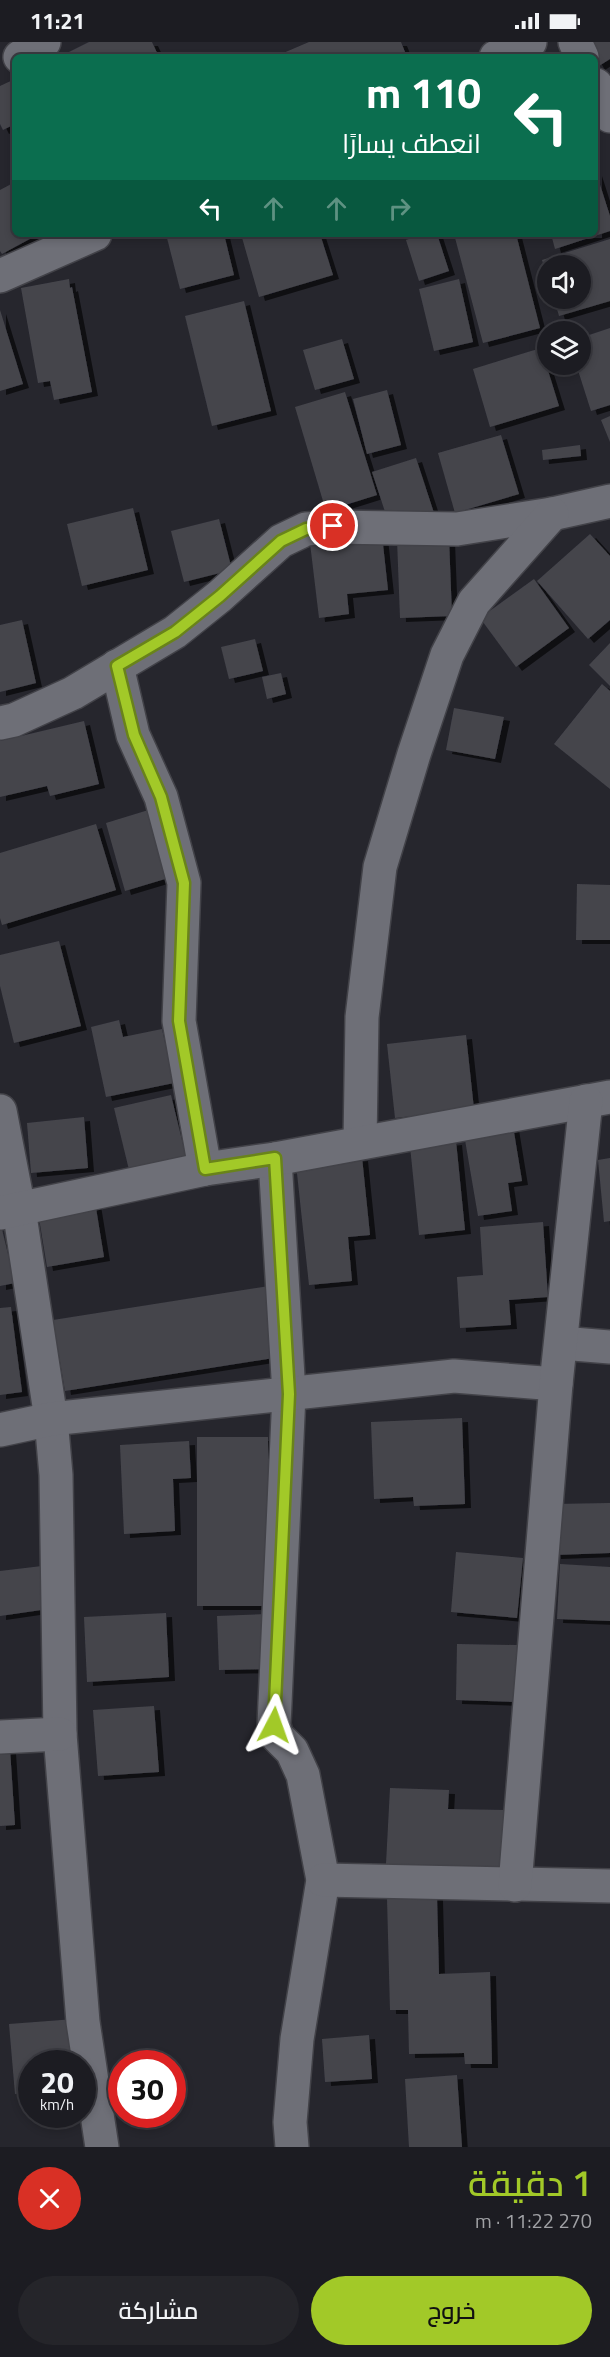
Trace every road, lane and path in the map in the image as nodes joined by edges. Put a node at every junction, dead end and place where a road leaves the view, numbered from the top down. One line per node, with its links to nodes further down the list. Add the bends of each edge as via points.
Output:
1 (44, 42): 3 (street)
2 (530, 42): 4 (street)
3 (25, 54)
4 (503, 54)
5 (598, 89): 6 (street)
6 (610, 116)
7 (88, 237): 8 (street)
8 (0, 276)
9 (610, 501): 10 (street)
10 (552, 514): 11 (street, via 457,529 306,529 281,541 175,632); 15 (street, via 474,602 447,655 414,754 380,867 362,1017)
11 (117, 666): 12 (street, via 73,693); 17 (street, via 134,735 161,797 184,883 179,1021)
12 (0, 723)
13 (598, 1099): 15 (street); 19 (street)
14 (0, 1111): 18 (street)
15 (360, 1142): 16 (street)
16 (275, 1158): 17 (street); 22 (street)
17 (205, 1169): 18 (street)
18 (10, 1211): 23 (street)
19 (561, 1343): 20 (street); 21 (street)
20 (610, 1347)
21 (556, 1384): 22 (street, via 454,1376); 28 (street)
22 (289, 1394): 23 (street); 27 (street, via 274,1725 303,1776)
23 (51, 1419): 24 (street); 25 (street, via 56,1475)
24 (0, 1430)
25 (60, 1734): 26 (street); 30 (street, via 83,2022)
26 (0, 1737)
27 (323, 1880): 28 (street); 31 (street, via 297,2038 290,2122)
28 (514, 1885): 29 (street)
29 (610, 1886)
30 (102, 2147)
31 (292, 2147)

